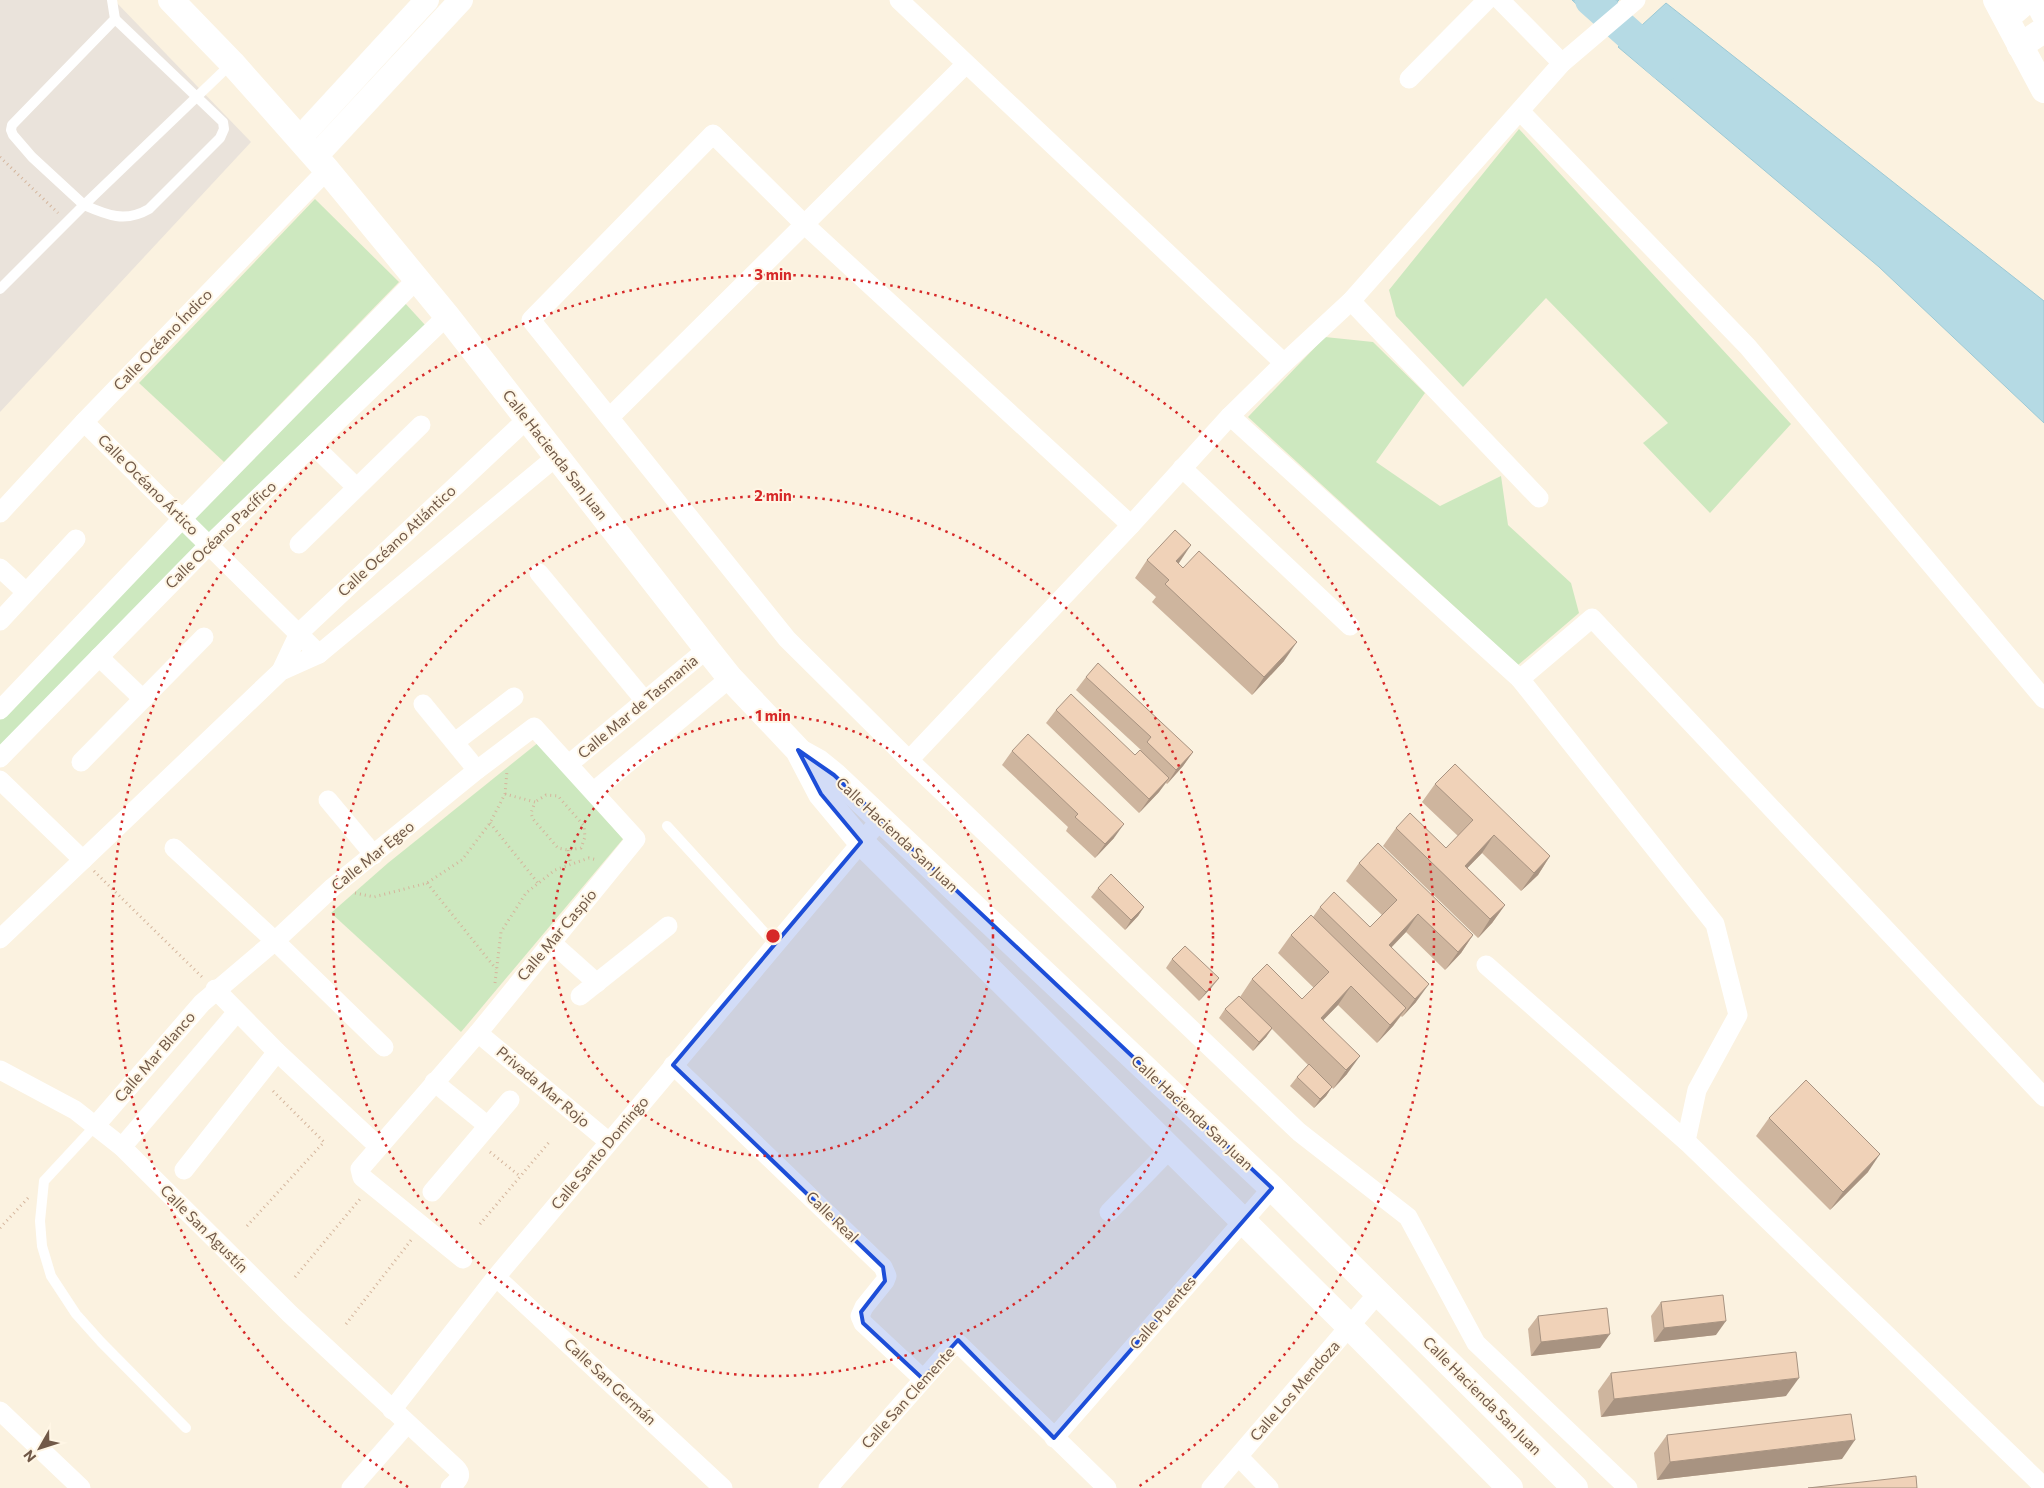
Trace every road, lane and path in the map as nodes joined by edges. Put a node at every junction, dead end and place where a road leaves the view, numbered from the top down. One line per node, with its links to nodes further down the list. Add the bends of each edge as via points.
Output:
1 (112, 0): 13 (lane)
2 (171, 0): 16 (main road, Calle Hacienda San Juan)
3 (427, 0): 23 (street)
4 (461, 0): 23 (street)
5 (899, 0): 18 (street)
6 (1487, 0): 19 (street)
7 (1500, 0): 17 (street)
8 (1636, 0): 17 (street)
9 (2029, 0): 11 (street)
10 (2037, 0): 12 (main road)
11 (2002, 10): 15 (main road)
12 (2044, 14)
13 (115, 19): 21 (lane); 25 (lane, via 12,125 11,130 32,156)
14 (2044, 30): 15 (main road)
15 (2020, 46): 20 (main road)
16 (232, 63): 21 (lane); 23 (main road, Calle Hacienda San Juan)
17 (1562, 63): 22 (street)
18 (966, 64): 27 (street); 32 (street)
19 (1410, 79)
20 (2044, 90)
21 (197, 95): 25 (lane); 25 (lane, via 223,122 224,129 220,138 149,209 137,216 120,217)
22 (1520, 111): 30 (street); 64 (street, via 1748,347)
23 (314, 155): 28 (main road, Calle Hacienda San Juan); 36 (street, Calle Océano Índico)
24 (0, 157): 26 (path)
25 (84, 205): 26 (lane)
26 (67, 222): 29 (lane)
27 (804, 224): 34 (street); 34 (street, via 713,134 531,320); 45 (street)
28 (417, 279): 31 (main road, Calle Hacienda San Juan); 44 (street)
29 (2, 284)
30 (1351, 301): 32 (street); 42 (street)
31 (447, 316): 35 (main road, Calle Hacienda San Juan); 38 (street, Calle Océano Pacífico)
32 (1284, 363): 33 (street)
33 (1230, 416): 40 (street); 61 (street)
34 (610, 417): 73 (street, via 787,639)
35 (526, 420): 39 (main road, Calle Hacienda San Juan); 54 (street, Calle Océano Atlántico)
36 (84, 422): 43 (street, Calle Océano Índico); 44 (street, Calle Océano Ártico)
37 (421, 425): 41 (street)
38 (314, 446): 41 (street); 48 (street, Calle Océano Pacífico)
39 (556, 457): 56 (main road, Calle Hacienda San Juan); 57 (street, Calle Océano Atlántico)
40 (1182, 468): 45 (street); 53 (street)
41 (356, 487): 47 (street)
42 (1539, 498)
43 (0, 513)
44 (182, 519): 48 (street, Calle Océano Ártico); 67 (street)
45 (1131, 525): 73 (street)
46 (76, 539): 51 (street)
47 (299, 544)
48 (209, 545): 54 (street, Calle Océano Ártico); 58 (street, Calle Océano Pacífico)
49 (0, 568): 51 (street)
50 (539, 572): 65 (street)
51 (26, 592): 52 (street)
52 (0, 621)
53 (1350, 626)
54 (299, 633): 57 (street, Calle Océano Ártico); 59 (street, Calle Océano Atlántico)
55 (204, 637): 63 (street)
56 (707, 649): 60 (main road, Calle Hacienda San Juan); 65 (street, Calle Mar de Tasmania)
57 (319, 654): 59 (street, Calle Océano Atlántico)
58 (99, 657): 63 (street); 72 (street, Calle Océano Pacífico)
59 (281, 671): 89 (street, Calle Océano Atlántico)
60 (730, 678): 71 (main road, Calle Hacienda San Juan); 78 (street)
61 (1520, 679): 114 (street, via 1592,618); 119 (street, via 1715,924 1738,1015 1697,1090)
62 (514, 697): 69 (street)
63 (143, 699): 74 (street)
64 (2044, 699)
65 (646, 700): 75 (street, Calle Mar de Tasmania)
66 (423, 704): 69 (street)
67 (0, 710)
68 (534, 727): 70 (street, Calle Mar Egeo); 75 (street, Calle Mar Caspio)
69 (455, 742): 76 (street)
70 (509, 745): 76 (street, Calle Mar Egeo); 79 (path)
71 (798, 750): 82 (main road, Calle Hacienda San Juan, via 834,775); 85 (main road, Calle Hacienda San Juan, via 821,794)
72 (0, 758)
73 (909, 760): 161 (street, via 1299,1132 1408,1217 1476,1343)
74 (81, 762)
75 (569, 764): 78 (street, Calle Mar Caspio)
76 (477, 770): 88 (street, Calle Mar Egeo)
77 (0, 780): 89 (street)
78 (594, 791): 91 (street, Calle Mar Caspio, via 636,839)
79 (505, 794): 81 (path); 83 (path)
80 (328, 800): 88 (street)
81 (535, 802): 87 (path, via 531,813 533,820 558,848); 87 (path, via 546,795 558,796 584,826 586,837 581,848)
82 (881, 819): 85 (street, Calle Santo Domingo); 129 (main road, Calle Hacienda San Juan)
83 (490, 823): 92 (path, via 462,860); 93 (path)
84 (667, 826): 99 (lane)
85 (860, 842): 99 (street, Calle Santo Domingo); 124 (main road, Calle Hacienda San Juan)
86 (174, 848): 97 (street)
87 (568, 850): 90 (path)
88 (374, 855): 94 (street, Calle Mar Egeo)
89 (83, 860): 96 (street, Calle Océano Atlántico); 103 (path)
90 (571, 864): 91 (path, via 589,858); 93 (path, via 555,870)
91 (617, 865): 98 (street, Calle Mar Caspio)
92 (426, 883): 94 (path, via 374,897); 101 (path)
93 (538, 883): 101 (path, via 526,893 501,932)
94 (334, 887): 97 (street, Calle Mar Egeo)
95 (668, 926): 102 (street)
96 (0, 940)
97 (275, 941): 103 (street, Calle Mar Egeo); 108 (street)
98 (551, 942): 102 (street); 105 (street, Calle Mar Caspio)
99 (775, 944): 110 (street, Calle Santo Domingo)
100 (1486, 965): 119 (street)
101 (496, 970): 105 (path)
102 (597, 983): 104 (street)
103 (215, 990): 106 (street); 116 (street, Calle Mar Blanco)
104 (580, 996)
105 (498, 1007): 107 (street, Calle Mar Caspio)
106 (237, 1012): 109 (street); 123 (street)
107 (478, 1033): 113 (street, Calle Mar Caspio); 121 (street, Privada Mar Rojo)
108 (384, 1047)
109 (277, 1052): 112 (street); 122 (street)
110 (673, 1065): 121 (street, Calle Santo Domingo); 143 (street, Calle Real, via 883,1267 885,1280 860,1316 863,1323)
111 (0, 1070): 116 (street, Calle San Agustín, via 75,1110)
112 (258, 1077): 125 (street); 134 (path, via 324,1142)
113 (434, 1082): 117 (street); 122 (street, Calle Mar Caspio)
114 (2044, 1098)
115 (510, 1100): 117 (street)
116 (96, 1125): 123 (street, Calle San Agustín); 127 (lane)
117 (488, 1126): 120 (street)
118 (551, 1140): 126 (path)
119 (1686, 1140): 150 (street)
120 (476, 1141): 126 (path); 130 (street)
121 (609, 1142): 139 (street, Calle Santo Domingo)
122 (379, 1146): 128 (street, Calle Mar Caspio, via 360,1169 362,1177)
123 (122, 1147): 144 (street, Calle San Agustín)
124 (1170, 1149): 131 (street); 132 (main road, Calle Hacienda San Juan)
125 (184, 1170)
126 (521, 1177): 133 (path)
127 (44, 1181): 136 (path); 147 (lane, via 40,1222 42,1246 51,1276 76,1314)
128 (371, 1185): 135 (street); 138 (path)
129 (1272, 1188): 132 (street, Calle Puentes); 140 (main road, Calle Hacienda San Juan)
130 (432, 1192)
131 (1110, 1212)
132 (1243, 1220): 142 (main road, Calle Hacienda San Juan); 148 (street, Calle Puentes)
133 (480, 1224)
134 (247, 1226)
135 (422, 1226): 137 (street); 141 (path)
136 (0, 1228)
137 (464, 1259)
138 (295, 1277)
139 (496, 1277): 144 (street, Calle Santo Domingo); 154 (street, Calle San Germán)
140 (1378, 1293): 142 (street, Calle Los Mendoza); 160 (main road, Calle Hacienda San Juan)
141 (346, 1324)
142 (1350, 1327): 149 (street, Calle Los Mendoza); 159 (main road, Calle Hacienda San Juan)
143 (923, 1379): 148 (street, Calle San Clemente, via 953,1346 959,1344); 155 (street, Calle San Clemente)
144 (392, 1410): 146 (street)
145 (0, 1411): 151 (street)
146 (407, 1424): 152 (street); 153 (street, via 458,1470 459,1478)
147 (186, 1428)
148 (1054, 1438): 156 (street)
149 (1239, 1457): 157 (street, Calle Los Mendoza); 158 (street)
150 (2044, 1487)
151 (81, 1488)
152 (351, 1488)
153 (450, 1488)
154 (723, 1488)
155 (828, 1488)
156 (1107, 1488)
157 (1211, 1488)
158 (1269, 1488)
159 (1510, 1488)
160 (1575, 1488)
161 (1628, 1488)

